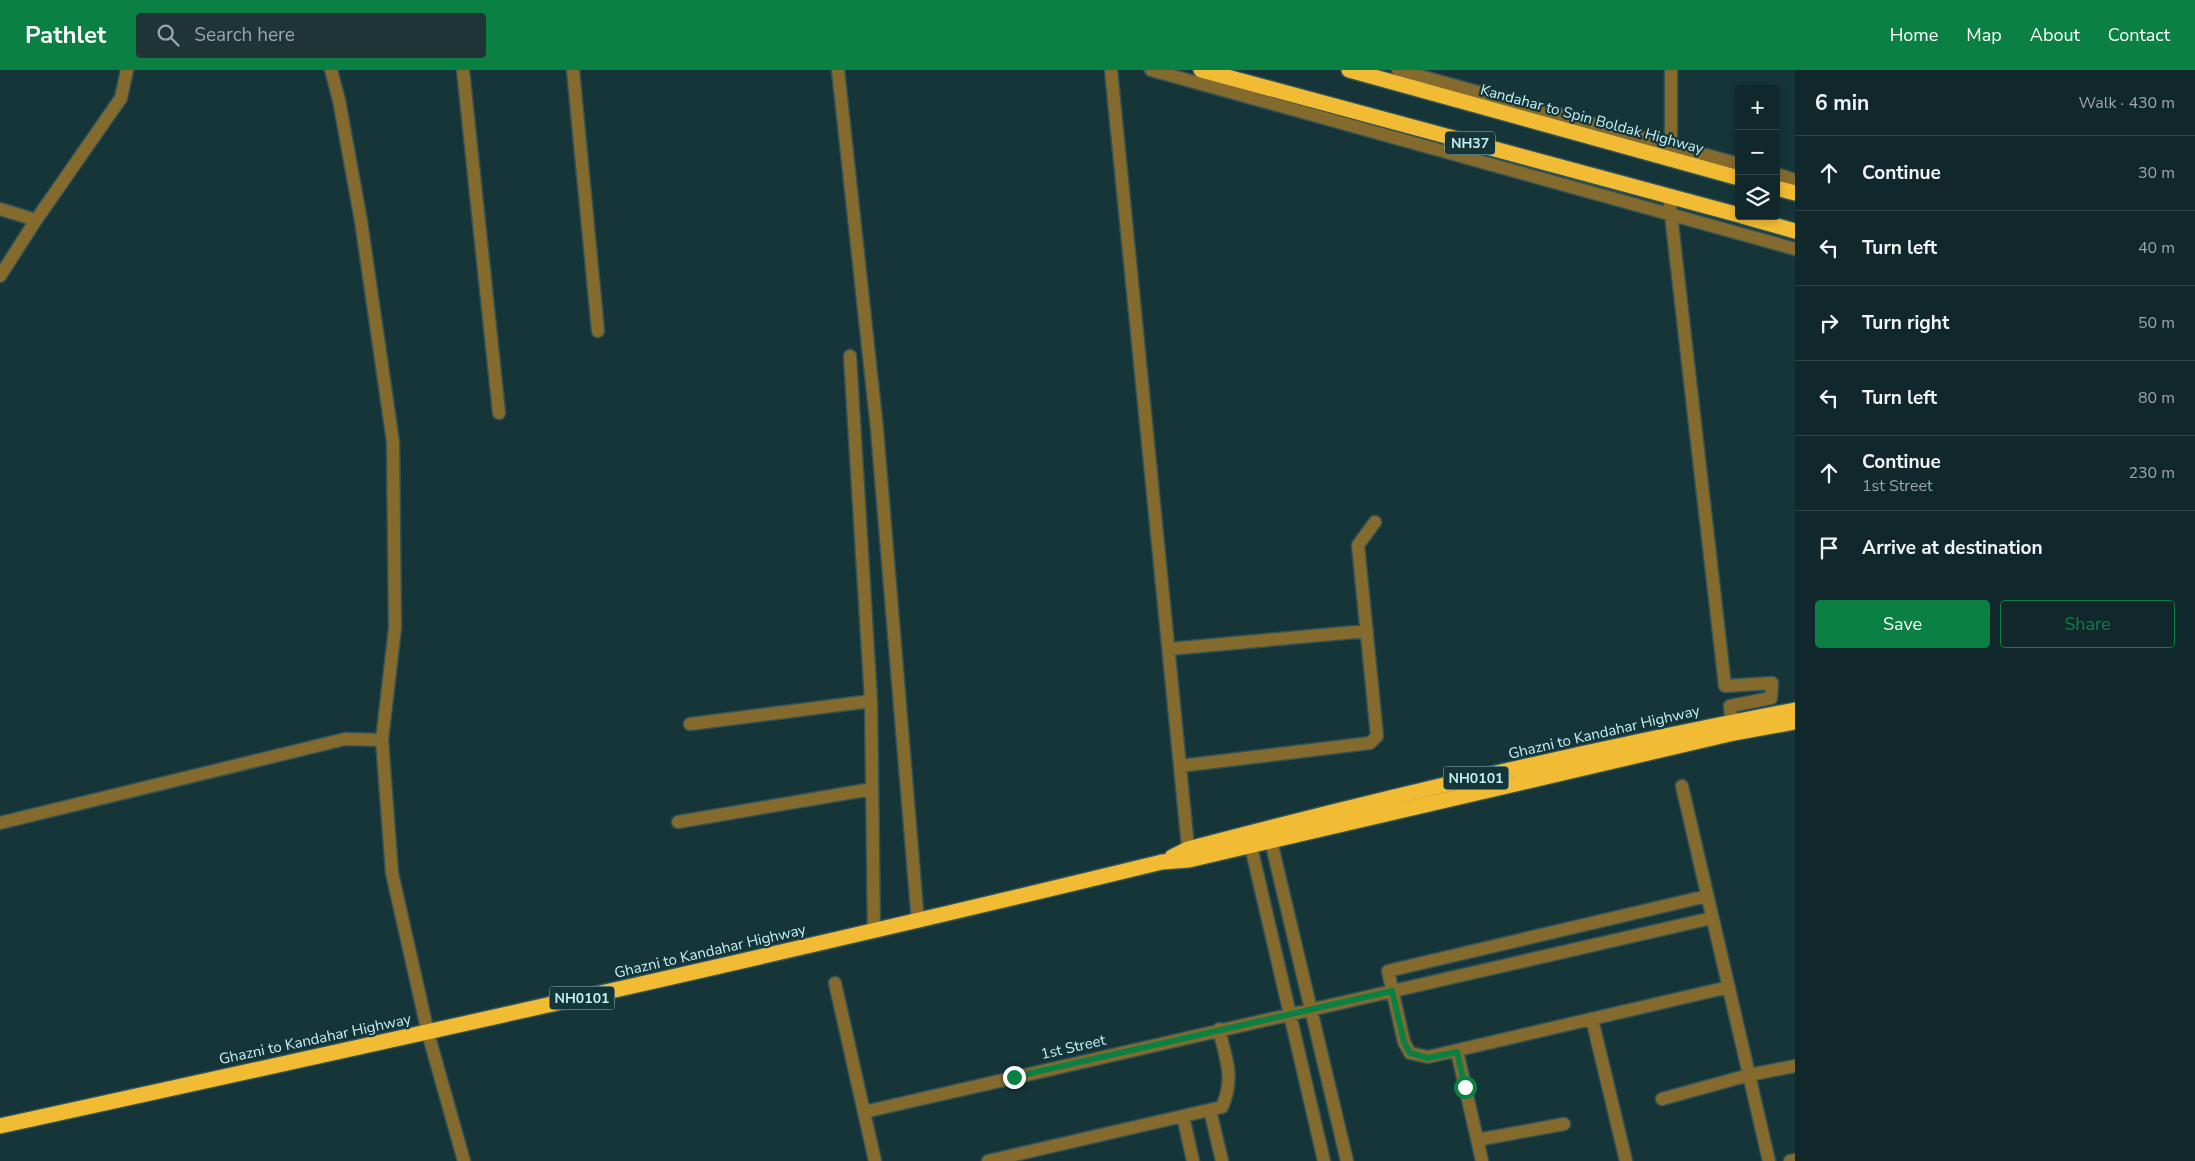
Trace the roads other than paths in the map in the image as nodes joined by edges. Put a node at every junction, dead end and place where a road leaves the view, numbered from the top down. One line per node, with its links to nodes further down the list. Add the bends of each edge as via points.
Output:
1 (127, 70): 23 (street, via 121,98)
2 (330, 70): 39 (street, via 361,221 393,442 394,628)
3 (463, 70): 30 (street)
4 (573, 70): 28 (street)
5 (838, 70): 50 (street, via 877,429)
6 (1111, 70): 33 (street)
7 (1151, 70): 21 (street)
8 (1201, 70): 19 (highway, NH37)
9 (1349, 70): 15 (highway, Kandahar to Spin Boldak Highway / NH37)
10 (1398, 70): 12 (street)
11 (1671, 70): 12 (street)
12 (1670, 145): 13 (street)
13 (1735, 163)
14 (1779, 175): 16 (street)
15 (1735, 177)
16 (1795, 180)
17 (1780, 189): 18 (highway)
18 (1795, 193)
19 (1669, 197): 21 (street); 22 (highway, NH37)
20 (0, 209): 23 (street)
21 (1671, 214): 26 (street); 38 (street, via 1725,686 1772,684 1771,698 1730,706)
22 (1735, 215)
23 (36, 220): 27 (street)
24 (1755, 220): 25 (highway, NH37)
25 (1795, 231)
26 (1795, 249)
27 (0, 276)
28 (598, 331)
29 (850, 356): 34 (street)
30 (499, 413)
31 (1375, 522): 32 (street, via 1358,545)
32 (1367, 631): 33 (street); 40 (street, via 1377,736 1370,743)
33 (1169, 649): 40 (street)
34 (871, 701): 37 (street); 42 (street)
35 (1795, 710): 38 (highway, Ghazni to Kandahar Highway / NH0101)
36 (1795, 722): 38 (highway, Ghazni to Kandahar Highway / NH0101)
37 (690, 724)
38 (1733, 728): 45 (highway, Ghazni to Kandahar Highway / NH0101)
39 (382, 740): 44 (street, via 345,739); 59 (street, via 392,873)
40 (1180, 766): 47 (street)
41 (1682, 786): 48 (street)
42 (872, 789): 43 (street); 51 (street)
43 (678, 822)
44 (0, 823)
45 (1269, 834): 46 (highway, Ghazni to Kandahar Highway / NH0101); 55 (street)
46 (1249, 839): 47 (highway, Ghazni to Kandahar Highway / NH0101); 56 (street)
47 (1189, 854): 50 (highway, Ghazni to Kandahar Highway / NH0101)
48 (1707, 896): 49 (street); 54 (street, via 1388,971)
49 (1712, 918): 53 (street); 54 (street, 1st Street)
50 (918, 922): 51 (highway, Ghazni to Kandahar Highway / NH0101)
51 (874, 932): 59 (highway, Ghazni to Kandahar Highway / NH0101)
52 (835, 983): 65 (street)
53 (1729, 987): 57 (street); 62 (street)
54 (1392, 991): 55 (street, 1st Street); 60 (street, via 1404,1042 1410,1053 1428,1058)
55 (1311, 1009): 56 (street, 1st Street); 77 (street)
56 (1290, 1014): 58 (street, 1st Street); 76 (street)
57 (1592, 1020): 60 (street); 79 (street)
58 (1219, 1029): 64 (street, via 1230,1077 1222,1107); 65 (street, 1st Street)
59 (428, 1033): 68 (highway, Ghazni to Kandahar Highway / NH0101); 71 (street)
60 (1457, 1052): 69 (street)
61 (1795, 1066): 62 (street)
62 (1749, 1075): 63 (street); 80 (street)
63 (1662, 1099)
64 (1210, 1110): 66 (street); 75 (street)
65 (864, 1112): 72 (street)
66 (1183, 1116): 73 (street); 74 (street)
67 (1564, 1124): 69 (street)
68 (0, 1126)
69 (1477, 1140): 78 (street)
70 (1795, 1160): 81 (street)
71 (464, 1161)
72 (875, 1161)
73 (988, 1161)
74 (1193, 1161)
75 (1222, 1161)
76 (1324, 1161)
77 (1347, 1161)
78 (1482, 1161)
79 (1626, 1161)
80 (1769, 1161)
81 (1790, 1161)

